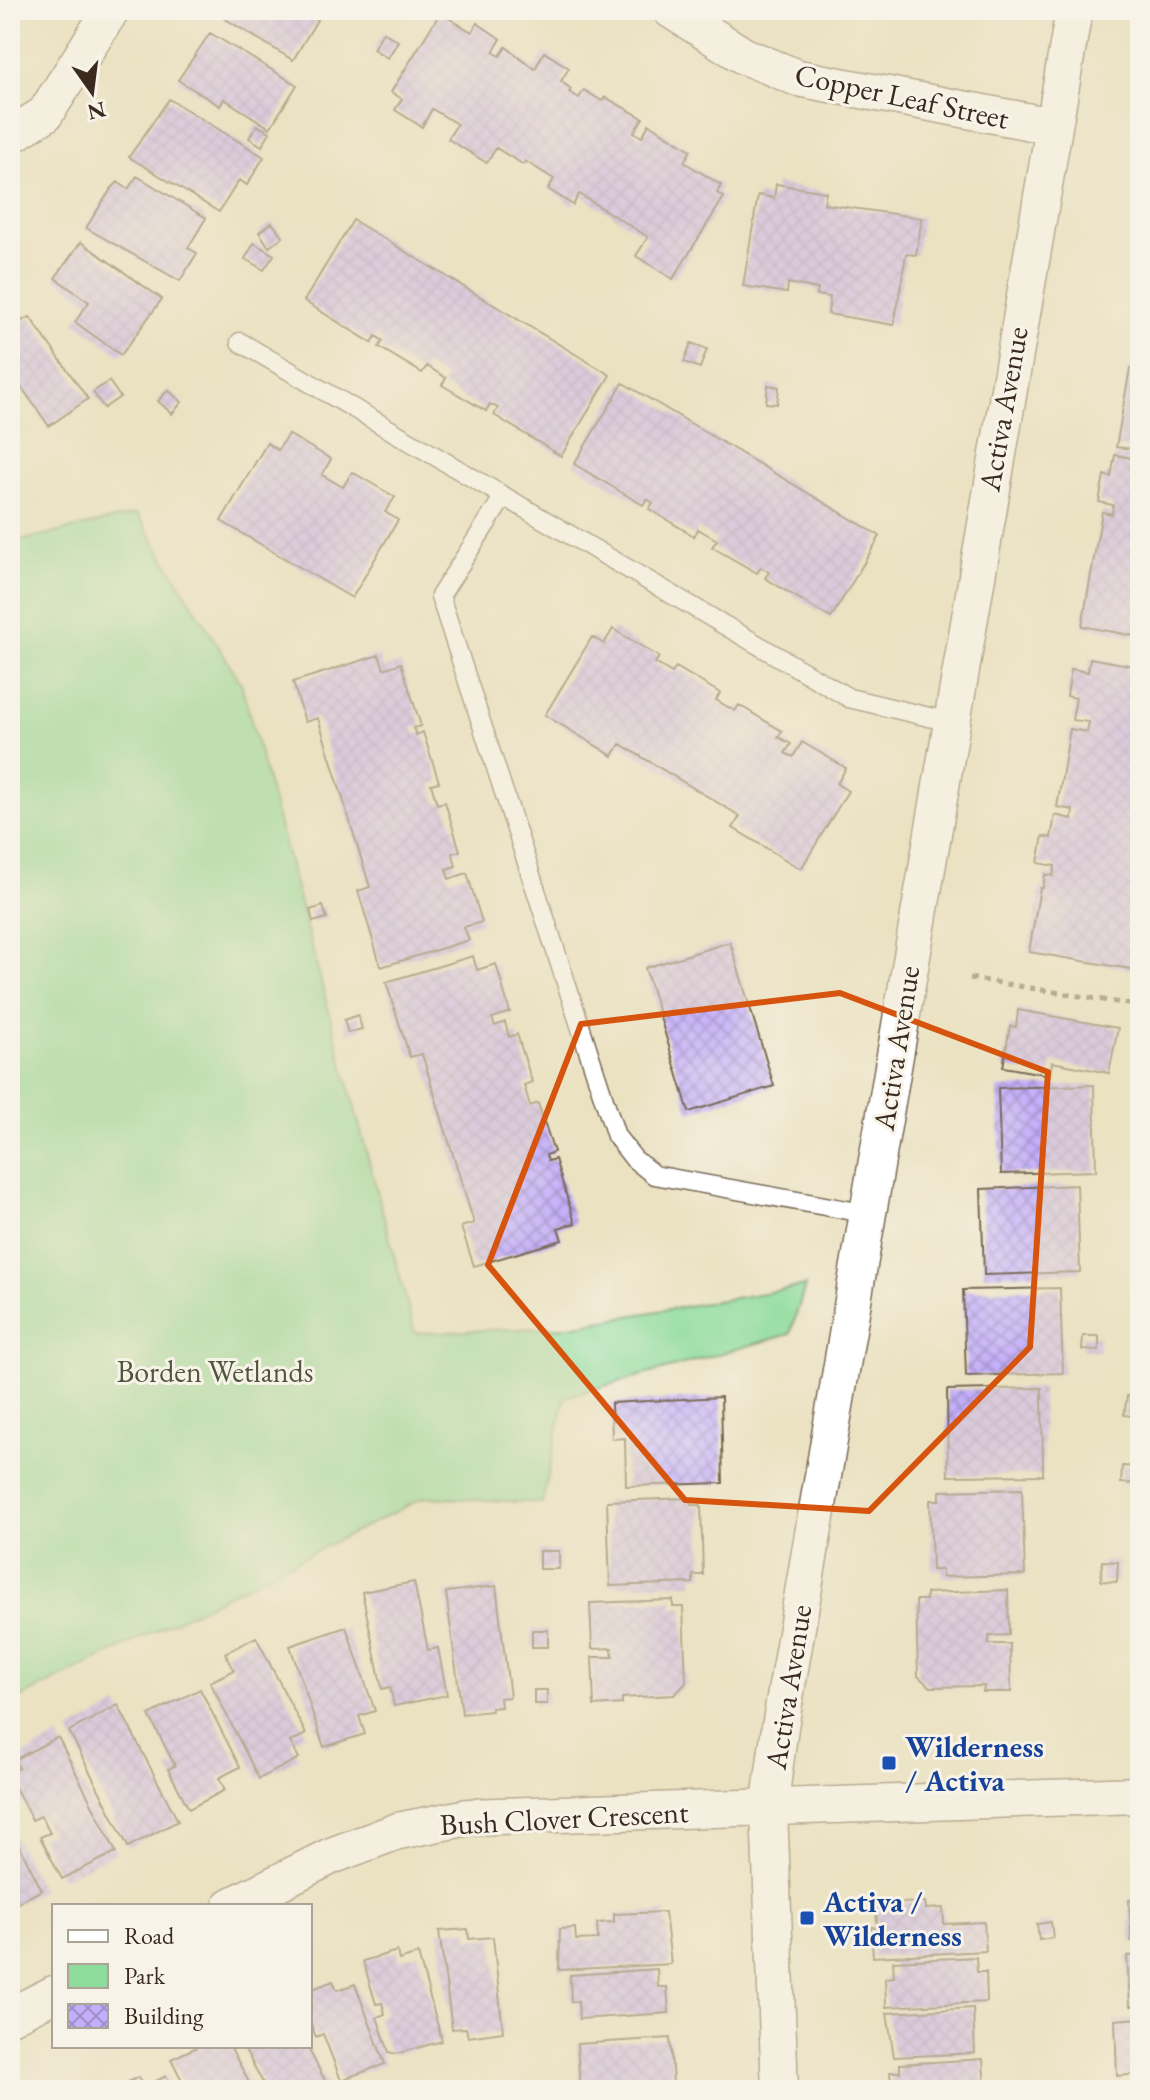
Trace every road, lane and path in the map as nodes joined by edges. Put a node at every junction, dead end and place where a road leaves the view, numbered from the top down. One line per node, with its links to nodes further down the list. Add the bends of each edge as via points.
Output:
1 (111, 10): 5 (street, via 45,114)
2 (671, 10): 4 (street, Copper Leaf Street, via 744,56 798,78)
3 (1074, 10): 4 (street, Activa Avenue)
4 (1052, 126): 8 (street, Activa Avenue)
5 (10, 136)
6 (240, 342): 7 (lane)
7 (504, 496): 8 (lane, via 849,698); 11 (lane, via 440,596 616,1136 654,1175)
8 (950, 722): 11 (street, Activa Avenue)
9 (970, 978): 10 (path)
10 (1140, 1006)
11 (869, 1214): 13 (street, Activa Avenue)
12 (1140, 1795): 13 (street, Bush Clover Crescent)
13 (769, 1809): 14 (street, Bush Clover Crescent, via 469,1817 385,1836 331,1856); 17 (street, Activa Avenue)
14 (235, 1904)
15 (52, 1995): 16 (street)
16 (10, 2016)
17 (780, 2090)

